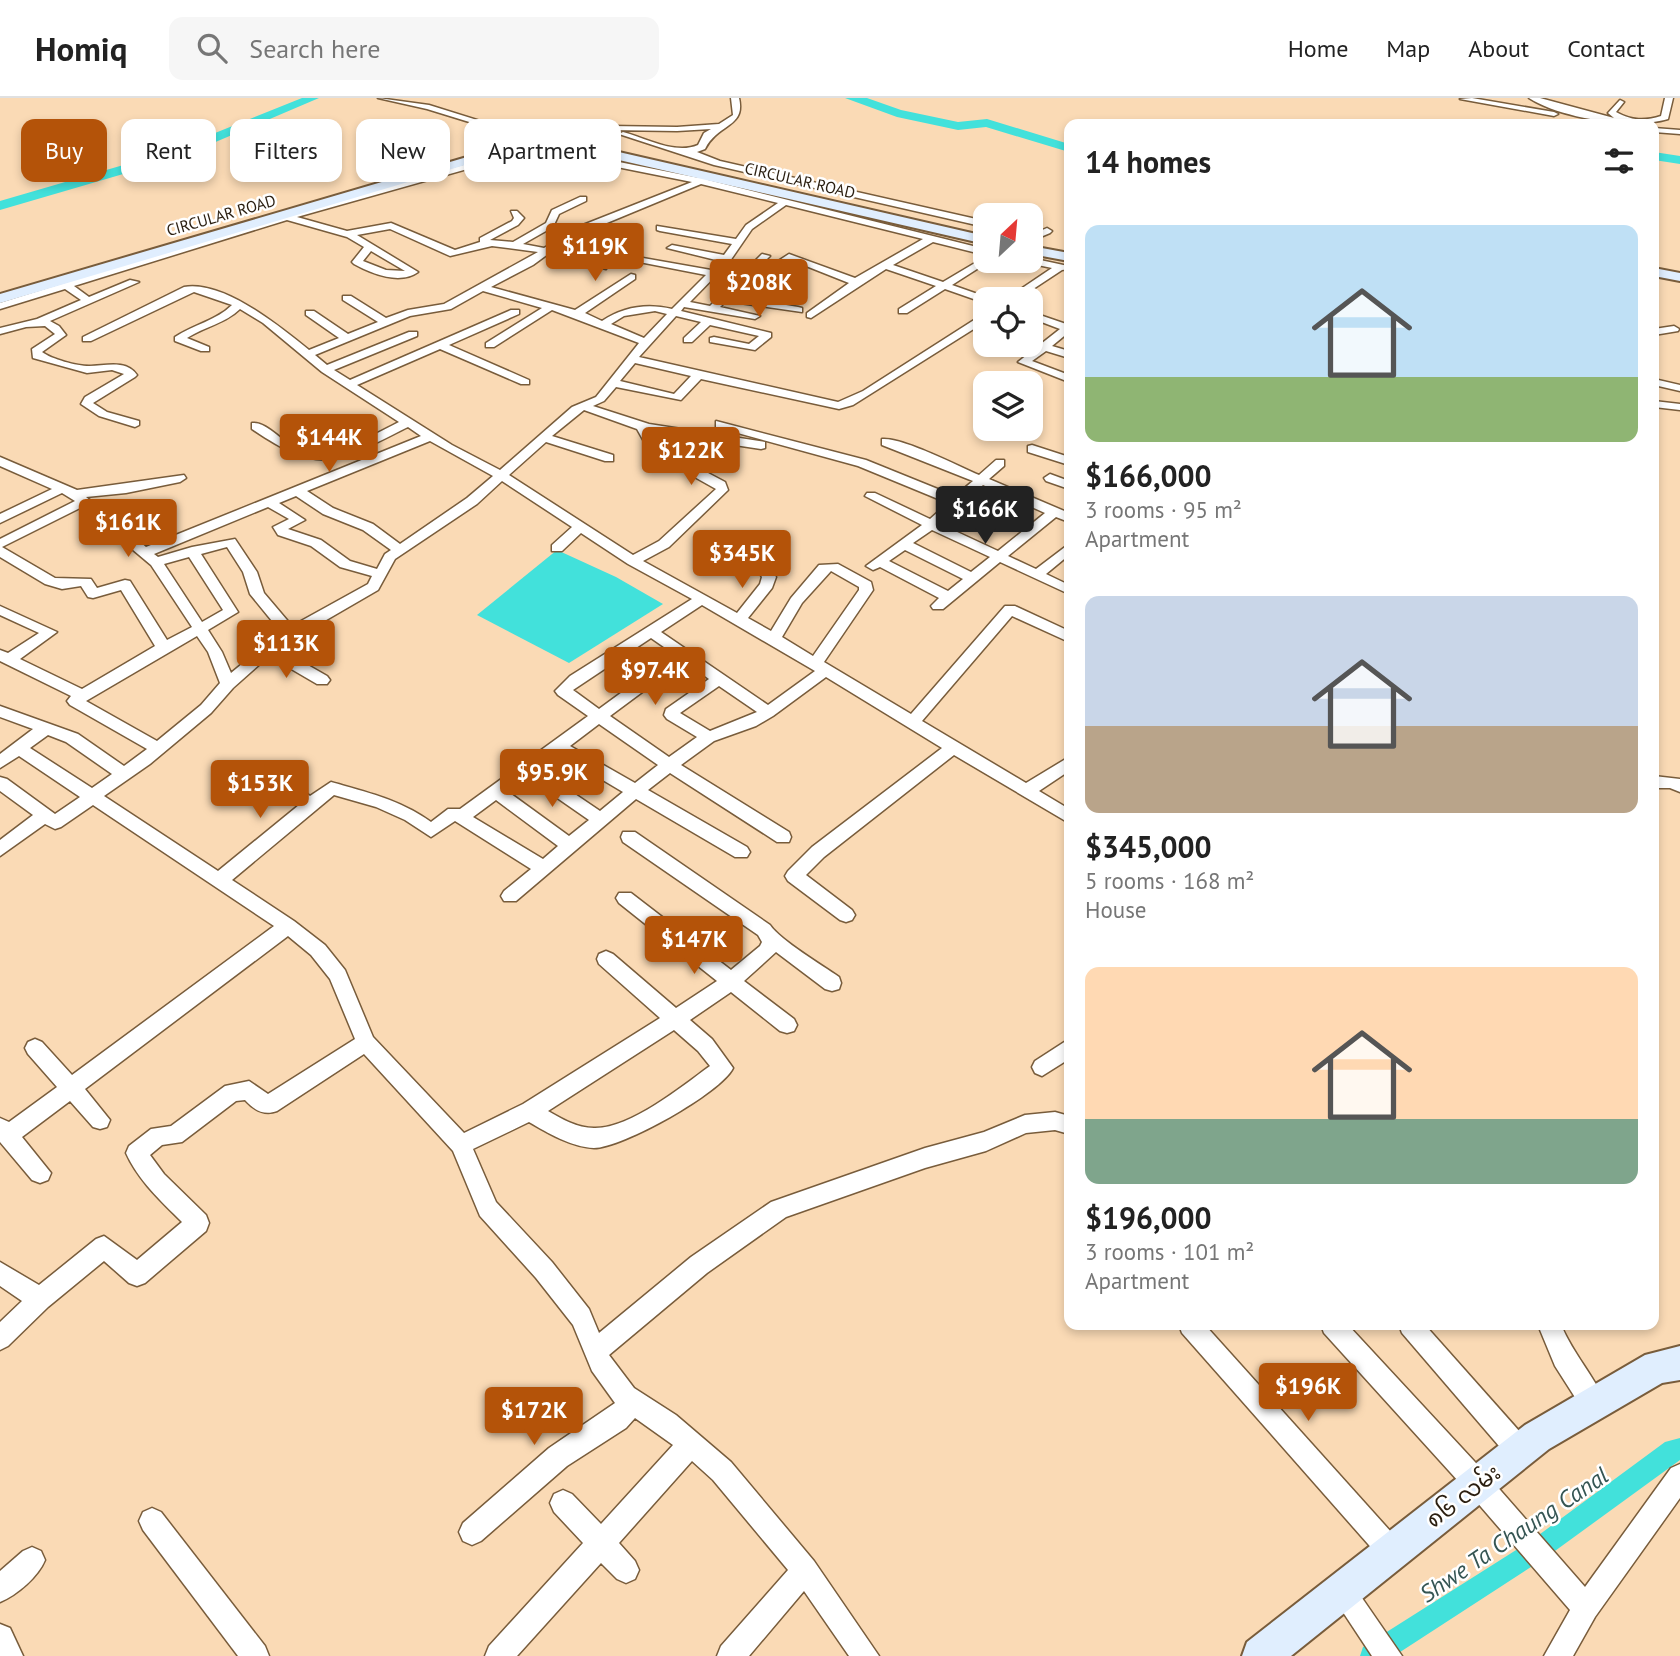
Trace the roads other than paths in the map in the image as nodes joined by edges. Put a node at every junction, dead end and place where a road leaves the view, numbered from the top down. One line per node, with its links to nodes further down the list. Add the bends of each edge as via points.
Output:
1 (382, 98): 10 (street)
2 (735, 98): 15 (street, via 736,116)
3 (1493, 98): 9 (street)
4 (1533, 98): 9 (street)
5 (1669, 98): 14 (street, via 1665,117)
6 (1464, 99): 8 (street); 11 (street)
7 (1620, 102): 13 (street, via 1612,113)
8 (1454, 108)
9 (1565, 110): 12 (street)
10 (467, 119)
11 (1582, 119)
12 (1606, 119)
13 (1621, 119)
14 (1659, 119)
15 (720, 127): 16 (street); 20 (street, via 707,135 702,147)
16 (621, 128)
17 (1659, 130): 18 (street)
18 (1680, 132)
19 (621, 133): 20 (street)
20 (690, 152): 31 (street, via 717,163)
21 (621, 161): 24 (main road, CIRCULAR ROAD)
22 (464, 162): 28 (main road, CIRCULAR ROAD)
23 (464, 169): 28 (street, via 337,210)
24 (704, 179): 25 (street); 36 (main road, CIRCULAR ROAD); 37 (street, via 670,196 611,211)
25 (785, 202): 38 (street); 40 (street, via 749,227)
26 (593, 205): 43 (street, via 584,198 555,212 550,225)
27 (514, 213): 41 (street, via 518,220 483,240)
28 (286, 216): 34 (street); 56 (street); 74 (main road, CIRCULAR ROAD)
29 (379, 218): 30 (street)
30 (351, 221)
31 (973, 224)
32 (660, 228): 40 (street)
33 (1047, 231): 35 (street)
34 (347, 234): 41 (street, via 390,226 454,253); 42 (street)
35 (1043, 236)
36 (973, 237)
37 (561, 239): 39 (street); 46 (street)
38 (931, 239): 45 (street); 53 (street)
39 (597, 242)
40 (739, 243): 50 (street)
41 (489, 244): 43 (street)
42 (370, 246): 42 (street, via 413,272 413,273 378,271 357,262)
43 (512, 246): 46 (street)
44 (672, 248): 50 (street)
45 (973, 248)
46 (543, 251): 54 (street); 68 (street, via 532,262)
47 (1043, 255): 51 (main road)
48 (765, 256): 59 (street)
49 (629, 257): 58 (street)
50 (727, 259): 58 (street)
51 (1064, 263)
52 (1064, 265): 67 (street)
53 (888, 266): 63 (street); 65 (street)
54 (603, 267)
55 (973, 267): 65 (street)
56 (119, 269): 62 (street); 64 (street)
57 (1659, 273): 61 (main road)
58 (713, 274): 79 (street)
59 (743, 276): 63 (street, via 760,277 794,257); 66 (street)
60 (631, 277): 84 (street)
61 (1680, 277)
62 (134, 282): 70 (street); 75 (street)
63 (856, 282): 85 (street)
64 (66, 285): 75 (street); 77 (street)
65 (943, 285): 71 (street); 81 (street)
66 (734, 287): 69 (street); 73 (street)
67 (1030, 287)
68 (482, 288): 78 (street); 90 (street, via 446,307)
69 (747, 289)
70 (144, 291)
71 (973, 296)
72 (347, 298): 90 (street)
73 (724, 298): 80 (street); 86 (street)
74 (0, 299)
75 (87, 302): 89 (street)
76 (239, 304): 101 (street, via 188,289); 109 (street, via 229,314 179,339); 111 (street)
77 (0, 306)
78 (550, 307): 84 (street); 107 (street)
79 (678, 309): 86 (street); 91 (street, via 638,309); 104 (street)
80 (798, 310)
81 (903, 310)
82 (515, 312): 106 (street)
83 (310, 313): 100 (street)
84 (577, 314): 91 (street)
85 (811, 315)
86 (709, 316): 87 (street); 102 (street); 103 (street, via 767,335 751,348)
87 (755, 316)
88 (1043, 319): 93 (street)
89 (41, 321): 96 (street); 99 (street, via 52,324)
90 (385, 322): 100 (street)
91 (604, 324): 104 (street)
92 (973, 324): 115 (street, via 852,403 839,406)
93 (1064, 327)
94 (1674, 329): 95 (street)
95 (1659, 330)
96 (0, 331)
97 (1064, 331): 108 (street)
98 (413, 334): 114 (street)
99 (61, 336): 101 (street); 127 (street, via 35,355 87,370 110,367 129,372 87,404)
100 (347, 338): 111 (street)
101 (87, 339): 105 (street)
102 (688, 340)
103 (714, 340)
104 (646, 342): 113 (street)
105 (109, 344)
106 (442, 345): 117 (street); 120 (street)
107 (491, 345)
108 (1043, 346): 110 (street)
109 (205, 349)
110 (1064, 353)
111 (307, 355): 114 (street)
112 (1030, 357): 116 (street, via 1024,362)
113 (632, 359): 115 (street); 118 (street)
114 (326, 370): 120 (street)
115 (699, 375): 118 (street, via 677,398)
116 (1064, 377)
117 (526, 382)
118 (614, 383): 122 (street, via 600,399)
119 (1659, 383): 121 (street)
120 (348, 385): 126 (street)
121 (1680, 388)
122 (584, 406): 130 (street); 133 (street)
123 (1680, 407): 124 (street)
124 (1659, 409)
125 (730, 414): 128 (street)
126 (407, 422): 129 (street, via 348,452 319,458 285,446); 132 (street)
127 (135, 423)
128 (720, 424): 131 (street); 134 (street)
129 (256, 426)
130 (643, 426): 131 (street); 165 (street, via 654,449 722,490 664,544)
131 (706, 436): 134 (street, via 761,445)
132 (430, 437): 141 (street); 146 (street)
133 (543, 437): 137 (street); 141 (street)
134 (788, 442): 150 (street, via 899,476)
135 (886, 442): 144 (street)
136 (1032, 449): 138 (street)
137 (609, 458)
138 (1064, 459)
139 (1000, 463): 144 (street)
140 (4, 466): 147 (street)
141 (503, 476): 155 (street); 161 (street)
142 (180, 478): 147 (street)
143 (1049, 478): 145 (street)
144 (982, 480): 150 (street); 151 (street)
145 (1064, 483)
146 (298, 491): 149 (street); 161 (street, via 328,511 368,527)
147 (74, 494): 153 (street); 156 (street); 163 (street)
148 (871, 496): 154 (street)
149 (268, 502): 163 (street); 167 (street, via 299,520 280,527 283,532 316,544 358,570)
150 (958, 502): 154 (street)
151 (1054, 512): 152 (street); 164 (street)
152 (1064, 516)
153 (0, 519)
154 (932, 524): 157 (street); 164 (street)
155 (579, 527): 158 (street); 165 (street)
156 (0, 544)
157 (904, 544): 169 (street); 169 (street, via 876,563 943,601)
158 (557, 548)
159 (0, 551): 179 (street, via 33,575 60,584 86,582 93,594 125,584)
160 (192, 551): 163 (street); 174 (street, via 231,609); 176 (street, via 232,544 250,572 257,594)
161 (401, 551): 167 (street, via 384,564)
162 (1064, 552): 168 (street)
163 (151, 557): 174 (street)
164 (999, 557): 168 (street); 169 (street)
165 (633, 561): 171 (street)
166 (758, 561): 173 (street, via 769,577 767,585)
167 (380, 574): 176 (street, via 373,587 360,596)
168 (1038, 574): 170 (street)
169 (972, 578)
170 (1064, 587)
171 (702, 599): 173 (street); 175 (street)
172 (0, 610): 182 (street, via 50,632)
173 (739, 620): 178 (street)
174 (200, 631): 179 (street); 186 (street)
175 (652, 632): 181 (street); 190 (street, via 563,691)
176 (293, 634): 180 (street)
177 (1064, 634): 191 (street, via 1017,611 1004,612)
178 (774, 639): 183 (street); 183 (street, via 796,601 824,568 834,567 866,585)
179 (162, 648): 187 (street)
180 (268, 649): 185 (street); 186 (street)
181 (683, 655): 184 (street); 190 (street)
182 (4, 657): 187 (street)
183 (820, 667): 189 (street); 191 (street)
184 (719, 679): 189 (street); 193 (street, via 685,700 672,715)
185 (322, 680)
186 (228, 684): 197 (street, via 206,709)
187 (82, 696): 197 (street, via 75,701)
188 (0, 711): 192 (street)
189 (768, 712): 193 (street)
190 (599, 716): 194 (street); 199 (street)
191 (913, 722): 195 (street)
192 (46, 728): 196 (street); 202 (street, via 72,738)
193 (708, 737): 199 (street)
194 (558, 746): 201 (street); 208 (street)
195 (954, 747): 209 (street); 225 (street, via 818,852 794,876)
196 (19, 748): 198 (street); 210 (street)
197 (158, 748): 202 (street)
198 (0, 762)
199 (669, 765): 208 (street); 217 (street)
200 (1064, 766): 209 (street)
201 (526, 768): 207 (street); 215 (street)
202 (124, 774): 210 (street)
203 (1659, 782): 206 (street)
204 (0, 784): 213 (street)
205 (265, 785): 211 (street, via 278,782)
206 (1680, 786)
207 (495, 791): 214 (street); 218 (street)
208 (635, 791): 215 (street); 220 (street)
209 (1027, 791): 212 (street)
210 (93, 796): 213 (street, via 55,823); 222 (street)
211 (310, 804): 214 (street, via 331,788 382,803 431,831 454,813); 222 (street)
212 (1064, 814)
213 (45, 816): 219 (street)
214 (462, 816): 221 (street)
215 (600, 819): 218 (street)
216 (629, 837): 227 (street, via 764,930)
217 (783, 837)
218 (569, 845): 221 (street)
219 (0, 849)
220 (741, 852)
221 (542, 867): 223 (street)
222 (218, 881): 226 (street)
223 (510, 896)
224 (625, 898): 229 (street)
225 (846, 915)
226 (288, 926): 233 (street, via 318,950 338,976); 237 (street)
227 (771, 941): 229 (street); 230 (street)
228 (606, 959): 231 (street)
229 (732, 981): 231 (street); 232 (street)
230 (832, 983)
231 (676, 1019): 238 (street); 238 (street, via 723,1068 697,1088 605,1138 550,1124)
232 (787, 1026)
233 (366, 1043): 242 (street); 245 (street, via 277,1101 260,1102 249,1090 238,1090 175,1135 158,1136 147,1144 136,1153 156,1181 198,1223 137,1275 104,1247)
234 (35, 1048): 237 (street)
235 (1064, 1052): 236 (street)
236 (1042, 1067)
237 (70, 1088): 239 (street); 241 (street)
238 (530, 1111): 242 (street)
239 (100, 1120)
240 (1064, 1124): 251 (street, via 1025,1124 779,1209 699,1265)
241 (4, 1131): 243 (street)
242 (461, 1145): 251 (street, via 488,1209 581,1317)
243 (40, 1173)
244 (0, 1273): 245 (street)
245 (40, 1299): 250 (street)
246 (1194, 1330): 263 (street)
247 (1337, 1330): 258 (street)
248 (1414, 1330): 256 (street)
249 (1551, 1330): 254 (street, via 1563,1358)
250 (0, 1338)
251 (595, 1352): 253 (street, via 625,1397)
252 (1680, 1363): 254 (main road, ၈၆ လမ်း, via 1657,1367)
253 (634, 1402): 255 (street); 261 (street, via 617,1419 558,1457)
254 (1594, 1404): 256 (main road, ၈၆ လမ်း)
255 (691, 1444): 262 (street); 266 (street, via 722,1471)
256 (1520, 1451): 258 (main road, ၈၆ လမ်း)
257 (1680, 1477): 269 (street)
258 (1478, 1484): 263 (main road, ၈၆ လမ်း); 269 (street, via 1514,1531)
259 (564, 1503): 262 (street)
260 (152, 1521): 272 (street)
261 (472, 1532)
262 (602, 1542): 265 (street); 273 (street)
263 (1392, 1552): 268 (main road, ၈၆ လမ်း)
264 (32, 1560): 267 (street)
265 (626, 1570)
266 (806, 1570): 274 (street); 275 (street)
267 (0, 1589)
268 (1351, 1604): 276 (main road, ၈၆ လမ်း); 277 (street)
269 (1586, 1608): 278 (street)
270 (0, 1638): 271 (street)
271 (9, 1656)
272 (255, 1656)
273 (499, 1656)
274 (731, 1656)
275 (865, 1656)
276 (1261, 1656)
277 (1388, 1656)
278 (1558, 1656)

